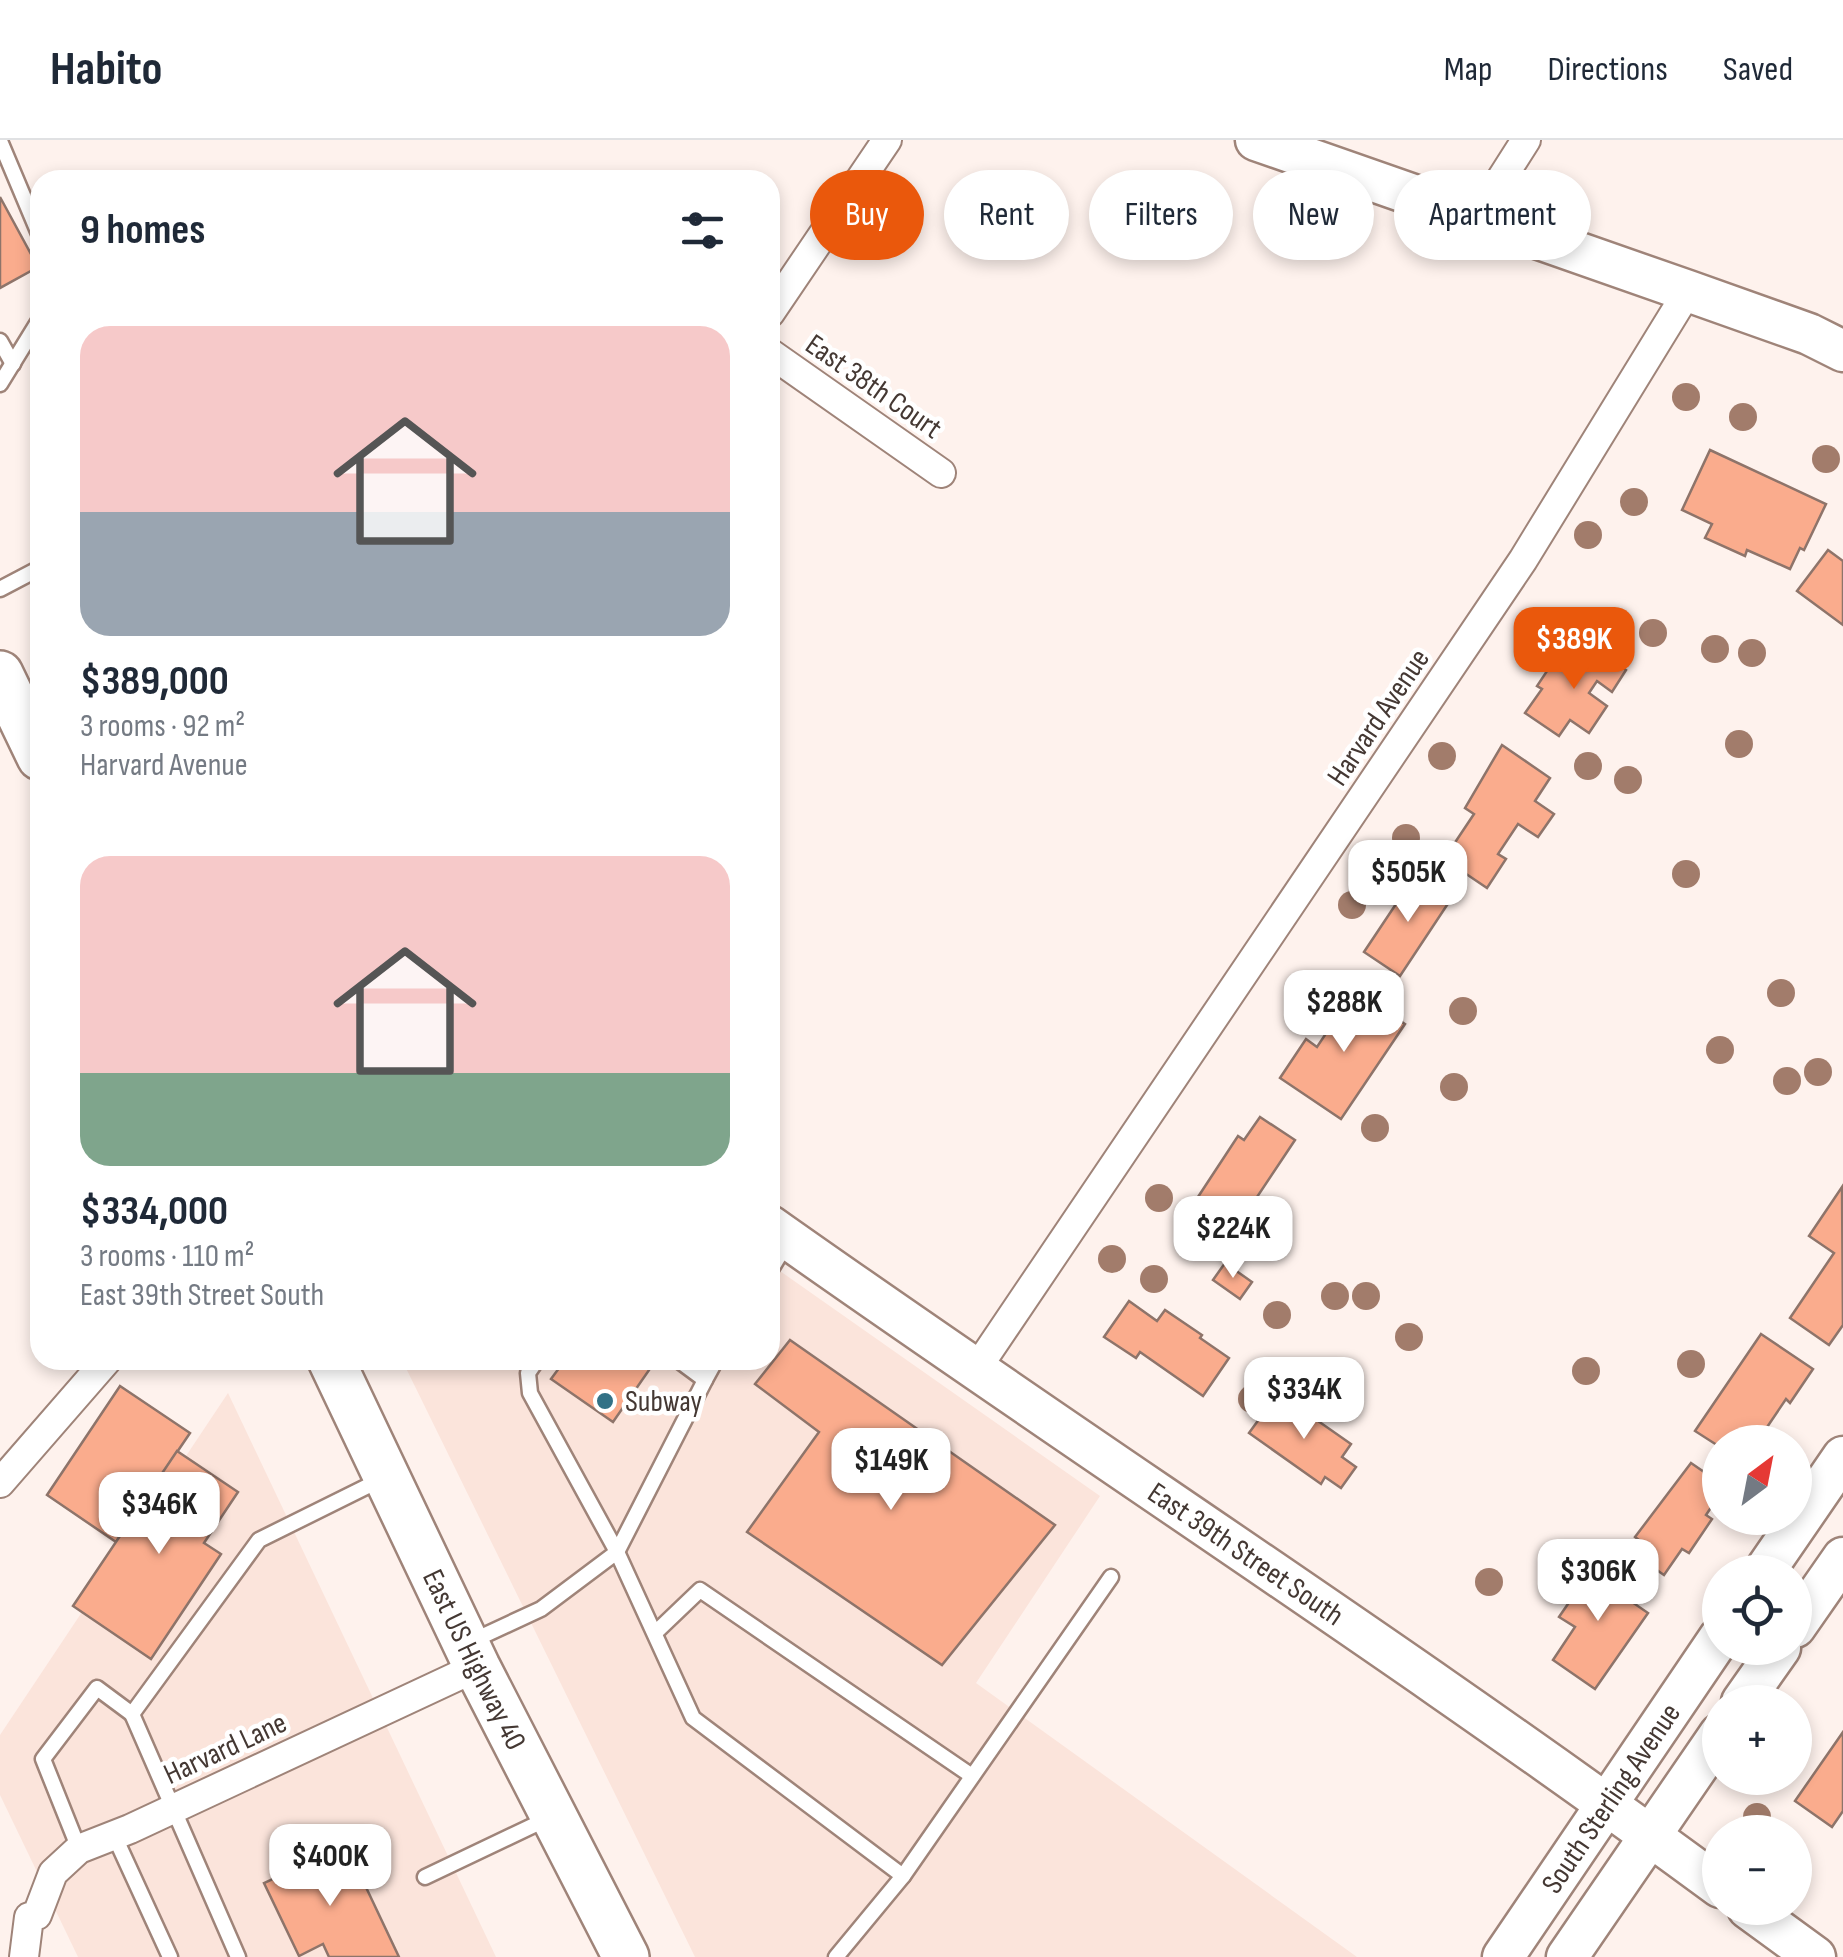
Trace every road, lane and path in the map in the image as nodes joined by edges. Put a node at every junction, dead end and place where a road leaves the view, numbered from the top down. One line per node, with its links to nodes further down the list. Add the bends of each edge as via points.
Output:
1 (887, 140): 10 (street)
2 (1256, 140): 6 (main road)
3 (1526, 140): 5 (street)
4 (0, 141): 7 (lane)
5 (1507, 170)
6 (1394, 188)
7 (30, 212)
8 (1591, 257): 9 (main road)
9 (1688, 291): 13 (main road); 28 (street, Harvard Avenue, via 1523,560)
10 (780, 298)
11 (30, 336): 15 (lane)
12 (0, 341): 15 (lane)
13 (1843, 351)
14 (780, 360): 17 (street, East 38th Court)
15 (13, 364): 16 (lane)
16 (0, 384)
17 (941, 473)
18 (30, 573): 19 (lane)
19 (0, 589)
20 (0, 674): 21 (main road)
21 (30, 736)
22 (780, 1248): 28 (main road, East 39th Street South)
23 (98, 1370): 32 (street)
24 (336, 1370): 31 (main road, East US Highway 40)
25 (530, 1370): 33 (lane, via 530,1393)
26 (691, 1370): 29 (lane)
27 (710, 1370): 29 (lane)
28 (975, 1371): 44 (main road, East 39th Street South)
29 (704, 1380): 33 (lane)
30 (1843, 1456): 34 (main road)
31 (387, 1477): 39 (main road, East US Highway 40); 41 (lane, via 259,1540)
32 (0, 1483)
33 (617, 1552): 38 (lane); 39 (lane)
34 (1776, 1555)
35 (1843, 1558): 37 (main road)
36 (1111, 1578): 43 (lane)
37 (1812, 1602)
38 (655, 1632): 43 (lane, via 700,1590); 51 (lane, via 693,1718)
39 (472, 1655): 45 (street, Harvard Lane); 46 (main road, East US Highway 40)
40 (1702, 1664): 44 (main road, South Sterling Avenue)
41 (132, 1714): 45 (lane); 49 (lane, via 98,1688 43,1759)
42 (1702, 1760): 48 (main road, South Sterling Avenue)
43 (972, 1776): 51 (lane)
44 (1607, 1804): 48 (main road, East 39th Street South); 61 (main road, South Sterling Avenue)
45 (174, 1808): 47 (street, Harvard Lane); 58 (lane)
46 (554, 1816): 52 (lane); 59 (main road, East US Highway 40)
47 (114, 1835): 49 (street, Harvard Lane); 57 (lane)
48 (1650, 1835): 50 (main road, East 39th Street South); 62 (main road, South Sterling Avenue)
49 (79, 1849): 53 (street, Harvard Lane, via 52,1873 37,1915)
50 (1702, 1874)
51 (903, 1876): 60 (lane)
52 (425, 1877)
53 (29, 1917): 55 (street, Harvard Lane); 56 (street)
54 (1771, 1925): 63 (main road)
55 (24, 1957)
56 (48, 1957)
57 (170, 1957)
58 (238, 1957)
59 (626, 1957)
60 (836, 1957)
61 (1503, 1957)
62 (1567, 1957)
63 (1815, 1957)

